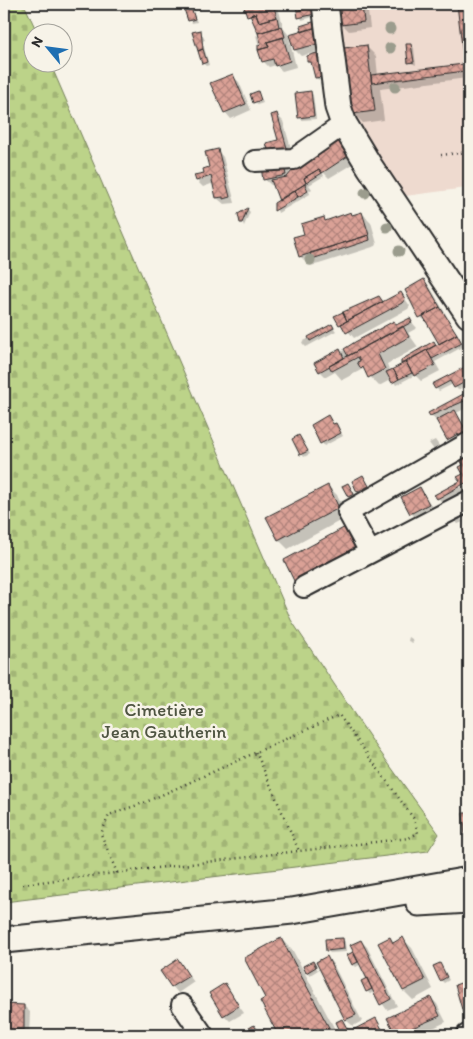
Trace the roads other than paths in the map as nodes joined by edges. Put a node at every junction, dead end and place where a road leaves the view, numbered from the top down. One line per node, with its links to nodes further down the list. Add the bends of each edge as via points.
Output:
1 (326, 4): 2 (main road, via 338,107)
2 (344, 124): 3 (street, via 294,159); 4 (main road)
3 (255, 161)
4 (469, 315)
5 (469, 443): 7 (street, via 348,512)
6 (469, 501): 7 (street)
7 (370, 552): 8 (street)
8 (304, 587)
9 (469, 880): 11 (main road)
10 (469, 900): 11 (main road)
11 (292, 911): 12 (main road)
12 (4, 940)
13 (182, 1004): 14 (street)
14 (203, 1035)

